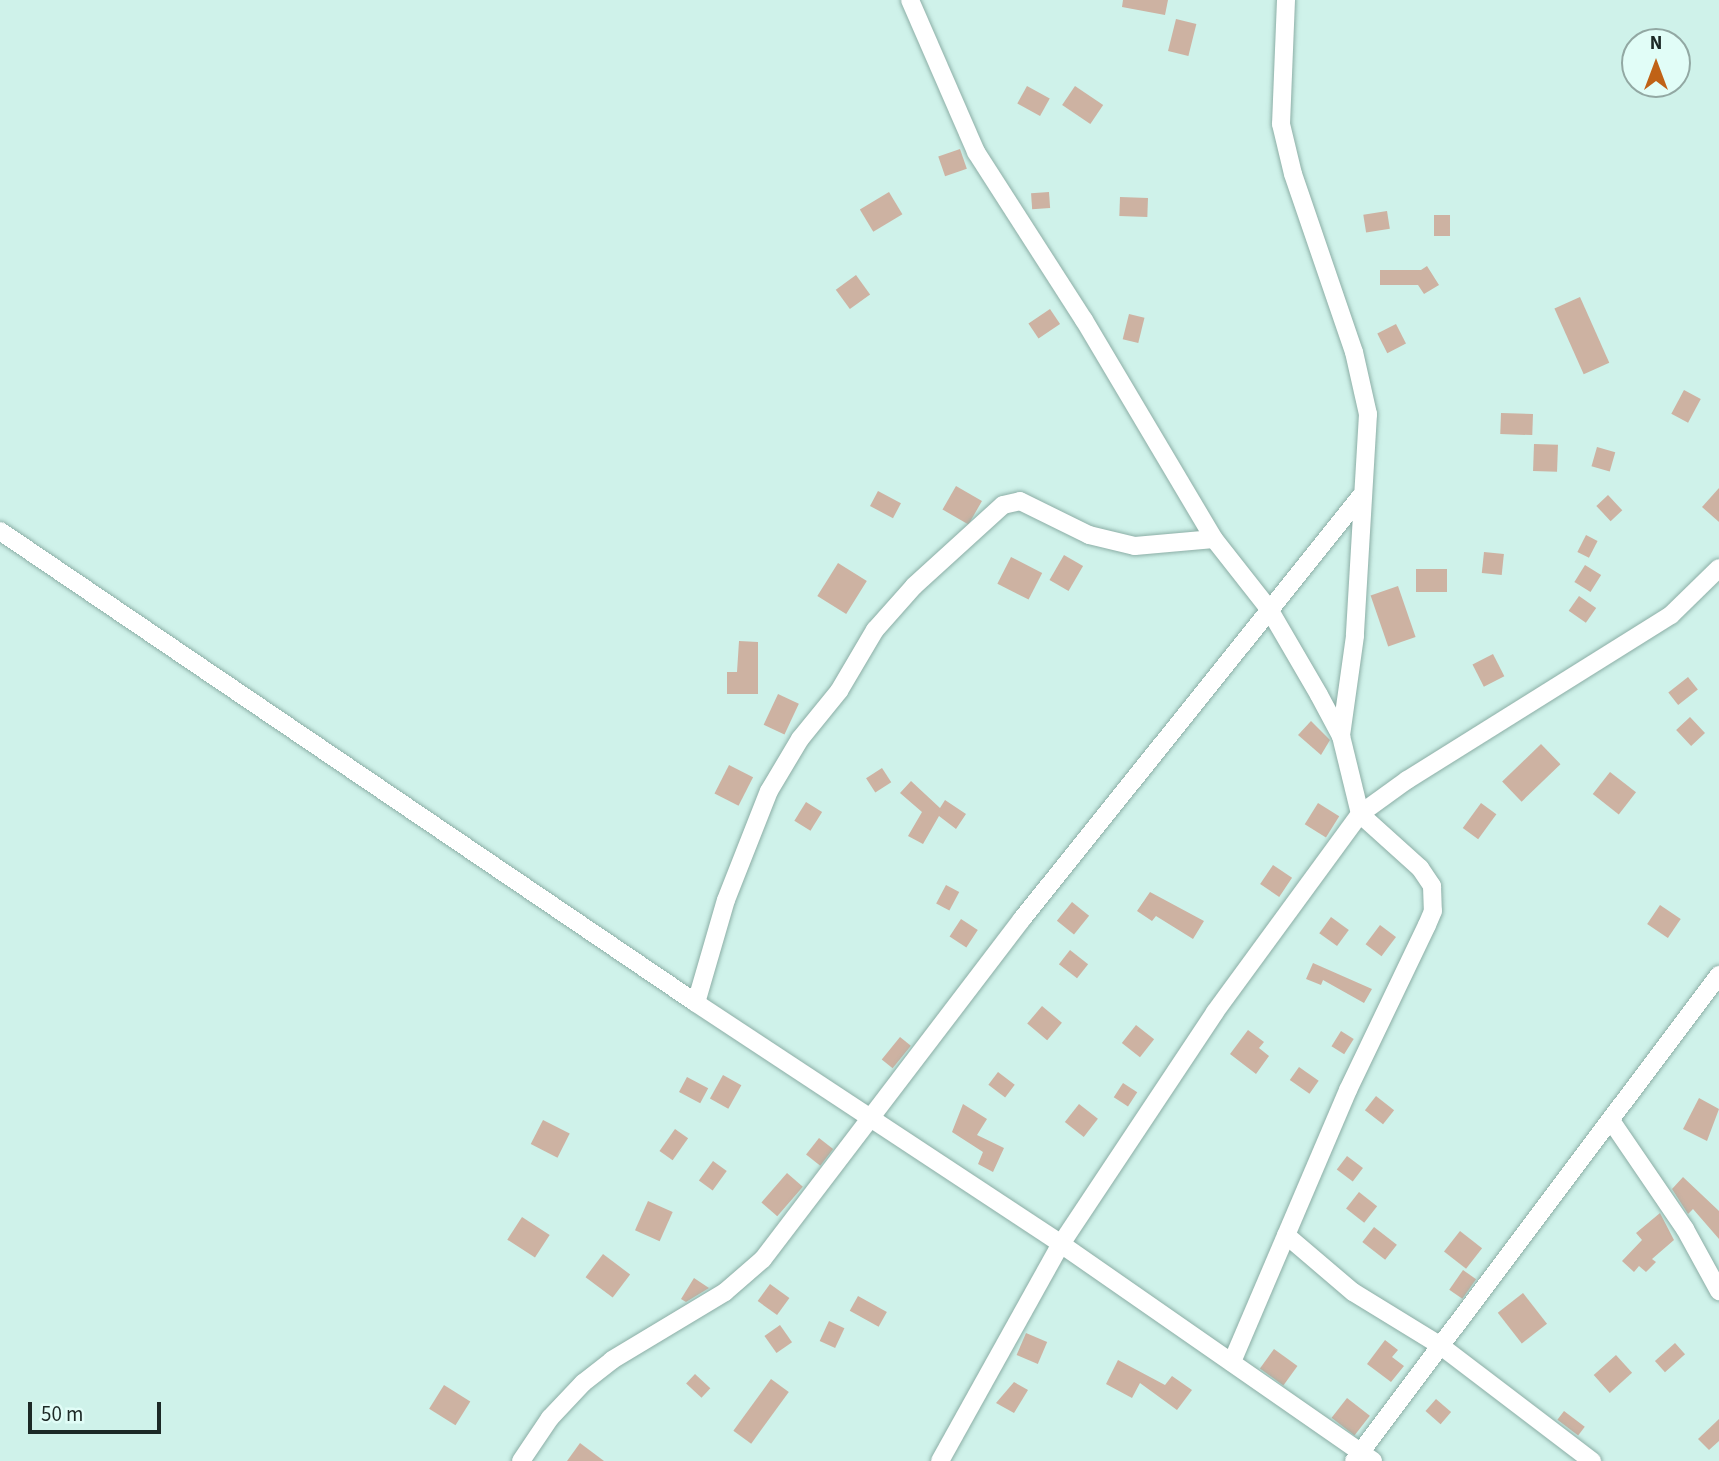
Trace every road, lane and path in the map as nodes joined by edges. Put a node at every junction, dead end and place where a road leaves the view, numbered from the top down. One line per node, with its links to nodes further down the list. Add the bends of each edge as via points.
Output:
1 (910, 0): 5 (street, via 976,152 1084,320)
2 (1286, 0): 3 (street, via 1281,124 1293,174 1354,352 1368,414)
3 (1361, 496): 7 (street); 8 (street, via 1355,636)
4 (0, 531): 11 (street)
5 (1214, 539): 7 (street); 11 (street, via 1135,547 1089,535 1020,501 1003,505 914,586 875,630 839,691 800,739 769,791 726,900)
6 (1719, 568): 9 (street, via 1671,615)
7 (1269, 609): 8 (street); 12 (street, via 1030,908)
8 (1341, 736): 9 (street)
9 (1360, 814): 14 (street, via 1420,868 1432,886 1433,911); 15 (street, via 1215,1012)
10 (1719, 975): 13 (street)
11 (696, 1003): 12 (street)
12 (874, 1117): 15 (street); 20 (street, via 763,1259 725,1292 612,1360 583,1383 550,1418)
13 (1612, 1122): 16 (street, via 1685,1228); 17 (street)
14 (1286, 1235): 17 (street, via 1379,1311); 18 (street)
15 (1061, 1244): 18 (street); 21 (street)
16 (1719, 1291)
17 (1441, 1346): 19 (street); 22 (street)
18 (1232, 1362): 19 (street)
19 (1362, 1458)
20 (521, 1461)
21 (940, 1461)
22 (1592, 1461)

